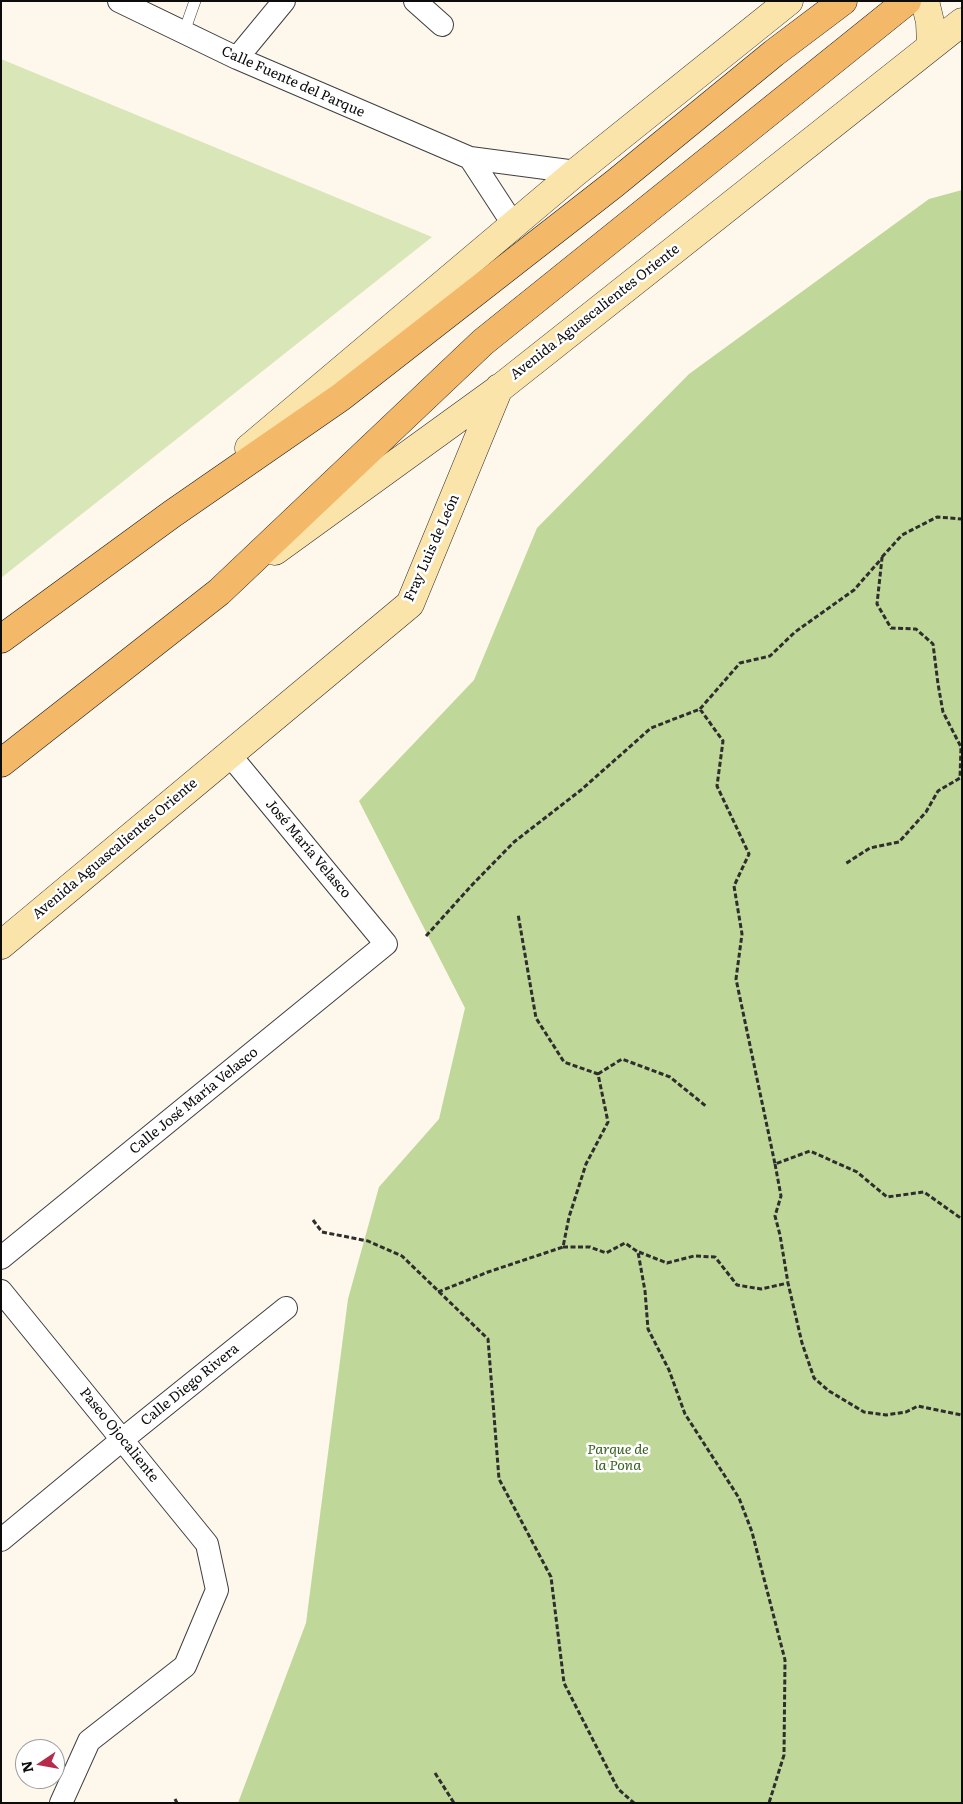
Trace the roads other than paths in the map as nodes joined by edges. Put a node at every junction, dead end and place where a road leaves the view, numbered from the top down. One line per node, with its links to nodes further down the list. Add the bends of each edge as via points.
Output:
1 (120, 1): 11 (street, Calle Fuente del Parque)
2 (195, 1): 11 (lane)
3 (284, 1): 14 (street)
4 (415, 1): 10 (street)
5 (789, 1): 17 (street)
6 (843, 1): 20 (main road, via 341,397)
7 (907, 1): 21 (main road, Avenida Aguascalientes Oriente, via 483,342)
8 (924, 1): 12 (street, via 930,22)
9 (962, 22): 12 (street, Avenida Aguascalientes Oriente)
10 (442, 25)
11 (184, 32): 14 (street, Calle Fuente del Parque)
12 (931, 46): 15 (street, Avenida Aguascalientes Oriente)
13 (962, 48): 15 (street)
14 (237, 58): 16 (street, Calle Fuente del Parque)
15 (908, 64): 19 (street, Avenida Aguascalientes Oriente)
16 (470, 158): 17 (street, Calle Fuente del Parque); 18 (street)
17 (576, 172): 18 (street)
18 (513, 224): 20 (street)
19 (500, 388): 21 (street, Avenida Aguascalientes Oriente); 23 (street, Fray Luis de León, via 410,604)
20 (172, 514): 22 (main road)
21 (219, 592): 24 (main road, Avenida Aguascalientes Oriente)
22 (1, 638)
23 (229, 754): 25 (street, José María Velasco); 26 (street, Avenida Aguascalientes Oriente)
24 (1, 763)
25 (386, 944): 27 (street, Calle José María Velasco)
26 (1, 945)
27 (1, 1258)
28 (1, 1291): 30 (street, Paseo Ojocaliente)
29 (286, 1308): 30 (street, Calle Diego Rivera)
30 (123, 1439): 31 (street, Calle Diego Rivera); 32 (street, Paseo Ojocaliente, via 207,1544 217,1590 185,1666 89,1741)
31 (1, 1540)
32 (60, 1803)

